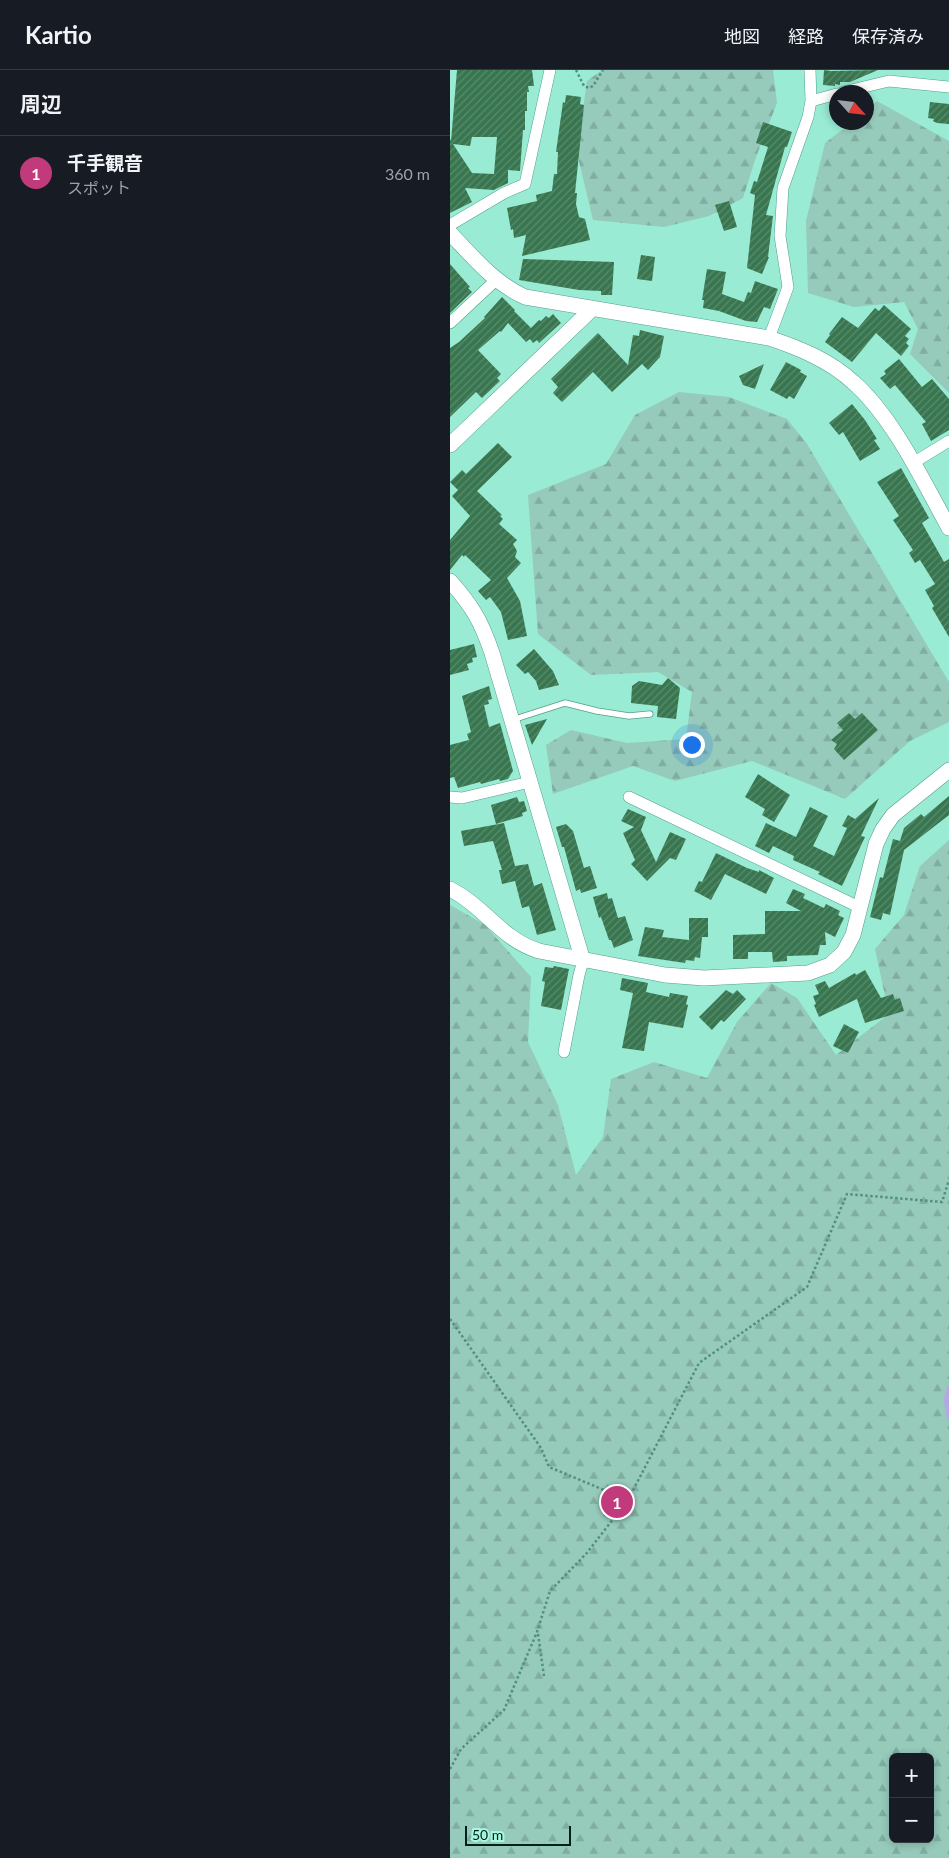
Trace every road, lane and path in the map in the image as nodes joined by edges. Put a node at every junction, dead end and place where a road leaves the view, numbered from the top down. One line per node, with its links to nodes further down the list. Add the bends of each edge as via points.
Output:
1 (550, 70): 10 (street, via 525,184)
2 (576, 70): 3 (path, via 584,86 590,88)
3 (602, 70)
4 (810, 70): 9 (street)
5 (890, 75): 6 (street); 7 (street)
6 (862, 85)
7 (949, 88)
8 (829, 96): 9 (street)
9 (811, 101): 15 (street, via 783,188 780,236 788,287)
10 (450, 225)
11 (450, 232): 12 (street)
12 (496, 280): 13 (street, via 525,297); 14 (street)
13 (592, 309): 15 (street); 17 (street)
14 (450, 323)
15 (769, 338): 18 (street, via 802,349 853,382 890,425)
16 (949, 441): 18 (street)
17 (450, 445)
18 (913, 463): 19 (street)
19 (949, 528)
20 (450, 581): 22 (street, via 470,604 483,628)
21 (650, 714): 22 (lane, via 629,716 566,703)
22 (512, 720): 24 (street)
23 (949, 770): 28 (street, via 893,815 883,829 876,844)
24 (530, 782): 25 (street, via 462,798); 29 (street)
25 (450, 797)
26 (630, 797): 28 (street)
27 (450, 889): 29 (street, via 466,897 512,940 526,947)
28 (861, 908): 29 (street, via 844,952 830,965 808,973 704,978 665,975)
29 (583, 960): 30 (street)
30 (564, 1052)
31 (949, 1180): 33 (path, via 942,1202 847,1194 807,1288 699,1363)
32 (450, 1319): 33 (path, via 541,1448 549,1467)
33 (628, 1500): 34 (path, via 586,1554 550,1591)
34 (537, 1632): 35 (path); 36 (path, via 504,1710 461,1749)
35 (544, 1676)
36 (450, 1769)

